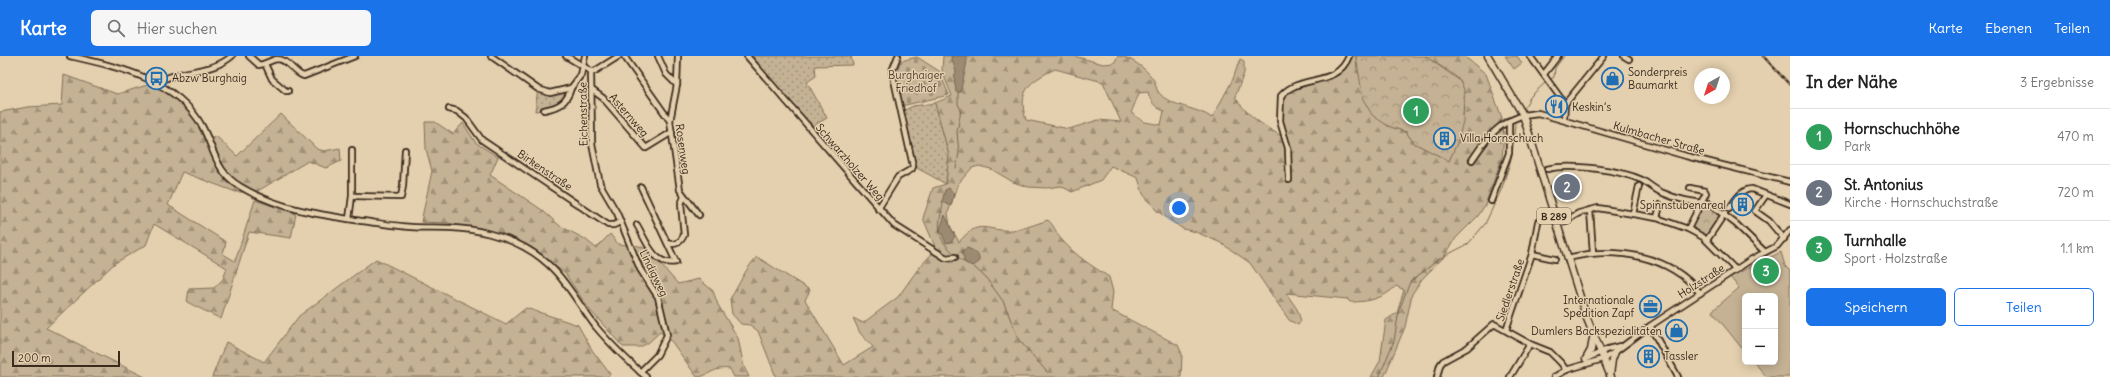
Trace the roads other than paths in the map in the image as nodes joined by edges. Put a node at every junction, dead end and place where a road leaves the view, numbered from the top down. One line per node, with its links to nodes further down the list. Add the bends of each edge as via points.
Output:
1 (70, 56): 23 (street, via 129,71)
2 (232, 56): 23 (street, via 214,66 166,77)
3 (249, 56): 19 (street, via 259,65)
4 (355, 56): 19 (street, via 304,76 282,60 277,59)
5 (491, 56): 25 (street, via 546,92 555,93)
6 (566, 56): 20 (street)
7 (584, 56): 20 (street)
8 (619, 56): 21 (street, via 598,71)
9 (624, 56): 35 (street)
10 (658, 56): 24 (street, via 666,74)
11 (678, 56): 24 (street, Rosenweg)
12 (746, 56): 54 (street, Schwarzholzer Weg)
13 (898, 56): 54 (street, via 892,71 913,166 898,177)
14 (1349, 56): 42 (street, via 1337,73 1290,88 1281,96 1280,121 1288,148)
15 (1488, 56): 32 (main road, B 289)
16 (1530, 56): 22 (street)
17 (1558, 56): 22 (street)
18 (1604, 56): 28 (street)
19 (265, 64): 26 (street, via 272,79)
20 (584, 67): 21 (street); 25 (street)
21 (591, 71): 27 (street, Eichenstraße)
22 (1544, 74): 28 (street)
23 (157, 83): 61 (street, via 193,111 219,168 240,187 265,199 303,211)
24 (676, 84): 35 (street, Rosenweg)
25 (571, 88): 31 (street, via 563,104)
26 (288, 90)
27 (592, 90): 37 (street, Asternweg, via 603,98 646,148); 62 (street, Eichenstraße, via 592,144 596,170 600,184)
28 (1565, 104): 34 (street)
29 (449, 109): 33 (street, Birkenstraße)
30 (462, 110): 33 (street, Birkenstraße)
31 (544, 110)
32 (1523, 115): 34 (street, Kulmbacher Straße, via 1544,114); 36 (street); 81 (main road, B 289)
33 (466, 118): 62 (street, Birkenstraße, via 482,140 608,225)
34 (1564, 120): 43 (street, Kulmbacher Straße, via 1686,156)
35 (670, 121): 37 (street, Rosenweg)
36 (1509, 121): 40 (street, via 1498,127); 50 (street, via 1509,153)
37 (672, 132): 49 (street, Rosenweg, via 680,190)
38 (352, 150): 48 (street)
39 (405, 150): 48 (street, via 401,197)
40 (1472, 160)
41 (1547, 169): 51 (street, via 1581,168 1619,172 1641,180 1663,194)
42 (1289, 180)
43 (1790, 182)
44 (1639, 186): 57 (street)
45 (641, 187): 70 (street)
46 (1690, 188): 51 (street, via 1705,191)
47 (1766, 195): 52 (street); 55 (street, via 1748,189 1740,194); 68 (street, via 1755,211 1769,221)
48 (352, 196): 61 (street)
49 (684, 197): 59 (street, Rosenweg); 70 (street, Rosenweg, via 681,204 684,235 675,244)
50 (1491, 200)
51 (1700, 203): 58 (street, via 1708,203); 66 (street)
52 (1790, 204)
53 (1660, 205): 60 (street)
54 (878, 209): 74 (street, Schwarzholzer Weg, via 913,239 946,258)
55 (1729, 209)
56 (1590, 210): 57 (street, via 1598,208); 64 (street); 72 (street)
57 (1633, 214): 60 (street)
58 (1724, 214): 69 (street); 71 (street)
59 (699, 215)
60 (1657, 218): 66 (street)
61 (349, 219): 88 (street, via 408,227 453,228 506,239 526,248 561,276 604,337)
62 (620, 222): 88 (street, Lindigweg, via 640,269 658,297 667,334 656,357)
63 (1538, 222): 73 (street, Siedlerstraße)
64 (1562, 223)
65 (637, 225): 70 (street, via 657,258 670,264 676,262)
66 (1688, 229): 69 (street)
67 (1790, 230): 68 (street, Holzstraße)
68 (1784, 239): 71 (street, Holzstraße)
69 (1707, 240): 77 (street)
70 (668, 243)
71 (1765, 252): 77 (street, Holzstraße)
72 (1594, 253): 75 (street); 78 (street, via 1631,254 1654,260 1696,287)
73 (1532, 254): 76 (street, Siedlerstraße); 80 (street, Siedlerstraße)
74 (955, 257)
75 (1572, 257)
76 (1555, 259)
77 (1736, 270): 78 (street, Holzstraße)
78 (1700, 293): 79 (street, Holzstraße)
79 (1650, 326): 83 (street, Holzstraße); 94 (street)
80 (1506, 330): 82 (street, Siedlerstraße); 91 (street, via 1498,325 1491,325 1473,343 1443,361)
81 (1593, 336): 85 (main road, B 289); 86 (main road, via 1592,350)
82 (1530, 344): 87 (street, Siedlerstraße, via 1550,352); 92 (street)
83 (1620, 346): 84 (street, Holzstraße); 85 (street, Holzstraße)
84 (1615, 352): 85 (street, Holzstraße); 89 (main road, B 289)
85 (1601, 356): 86 (street); 87 (street); 89 (main road, B 289)
86 (1586, 359): 87 (street)
87 (1566, 370): 93 (street)
88 (640, 372): 90 (street)
89 (1610, 376)
90 (646, 377)
91 (1437, 377)
92 (1510, 377)
93 (1554, 377)
94 (1678, 377)

